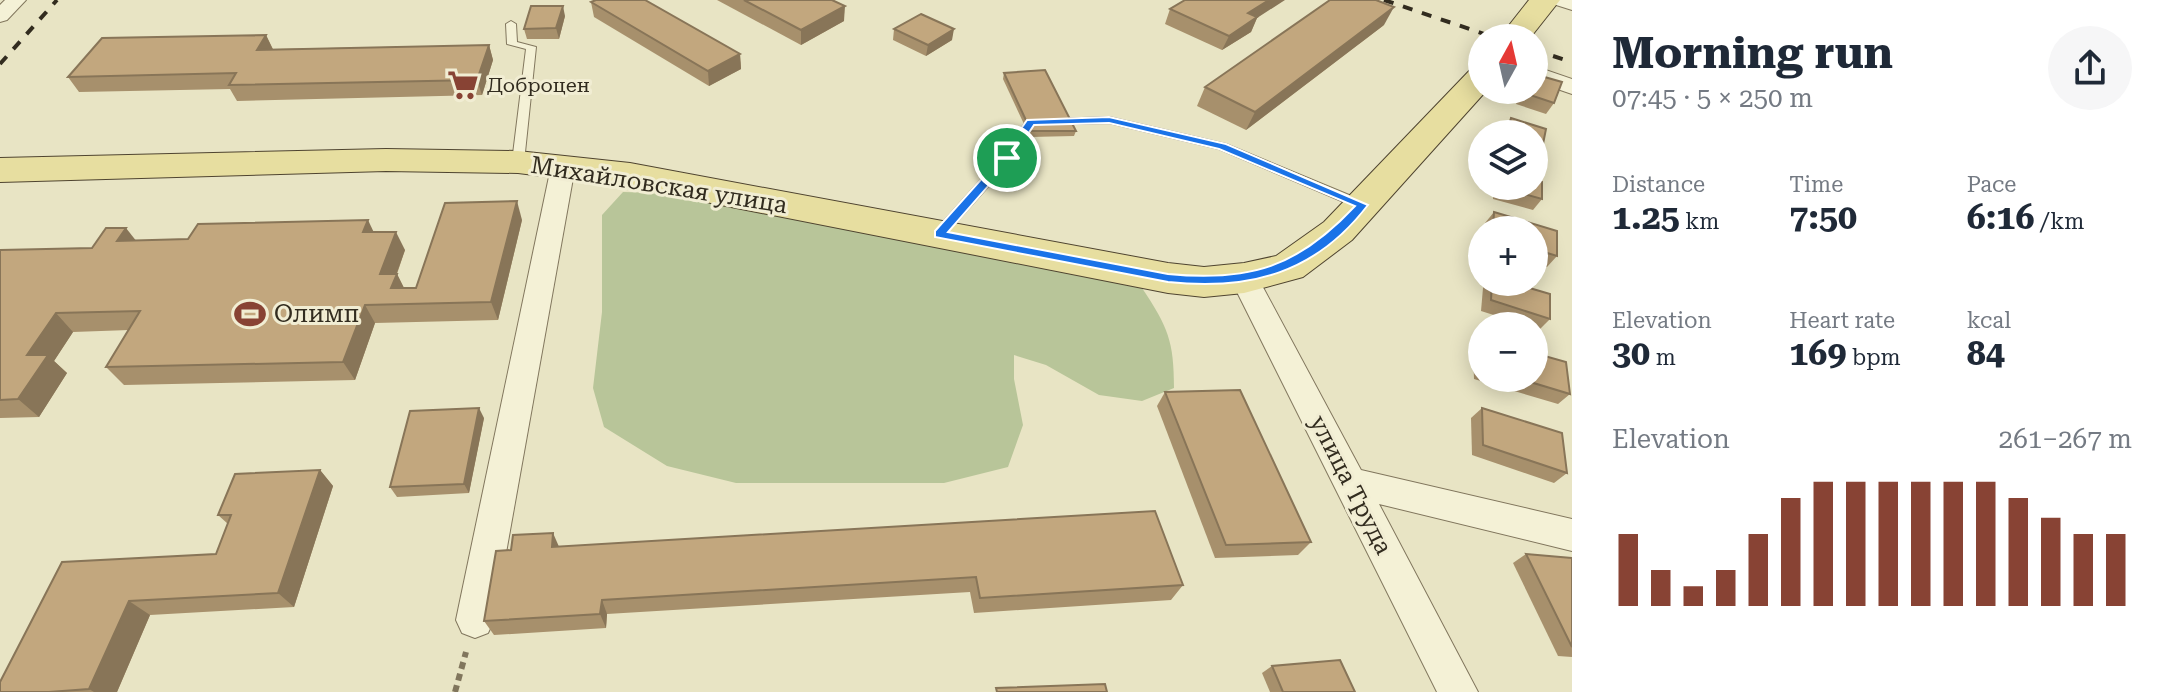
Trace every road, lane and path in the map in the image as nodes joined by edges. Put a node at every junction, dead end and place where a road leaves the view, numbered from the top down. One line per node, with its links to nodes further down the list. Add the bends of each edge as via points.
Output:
1 (16, 0): 5 (street)
2 (1545, 0): 7 (main road)
3 (1560, 0): 4 (street)
4 (1572, 4)
5 (0, 16)
6 (511, 24): 11 (lane, via 512,44 531,47)
7 (1525, 24)
8 (1548, 78): 9 (street)
9 (1572, 87)
10 (1468, 91): 14 (main road, Михайловская улица)
11 (518, 162): 12 (main road, Михайловская улица); 13 (main road, Михайловская улица, via 386,160)
12 (563, 167): 15 (main road, Михайловская улица); 19 (street)
13 (0, 170)
14 (1362, 205): 15 (lane, via 1222,146 1109,120 1031,122 1007,158); 16 (main road, Михайловская улица, via 1338,231 1289,267)
15 (939, 234): 16 (main road, Михайловская улица, via 1168,278)
16 (1244, 278): 17 (street, улица Труда)
17 (1349, 482): 18 (street); 21 (street, улица Труда)
18 (1572, 535)
19 (475, 620): 20 (path)
20 (455, 692)
21 (1458, 692)

